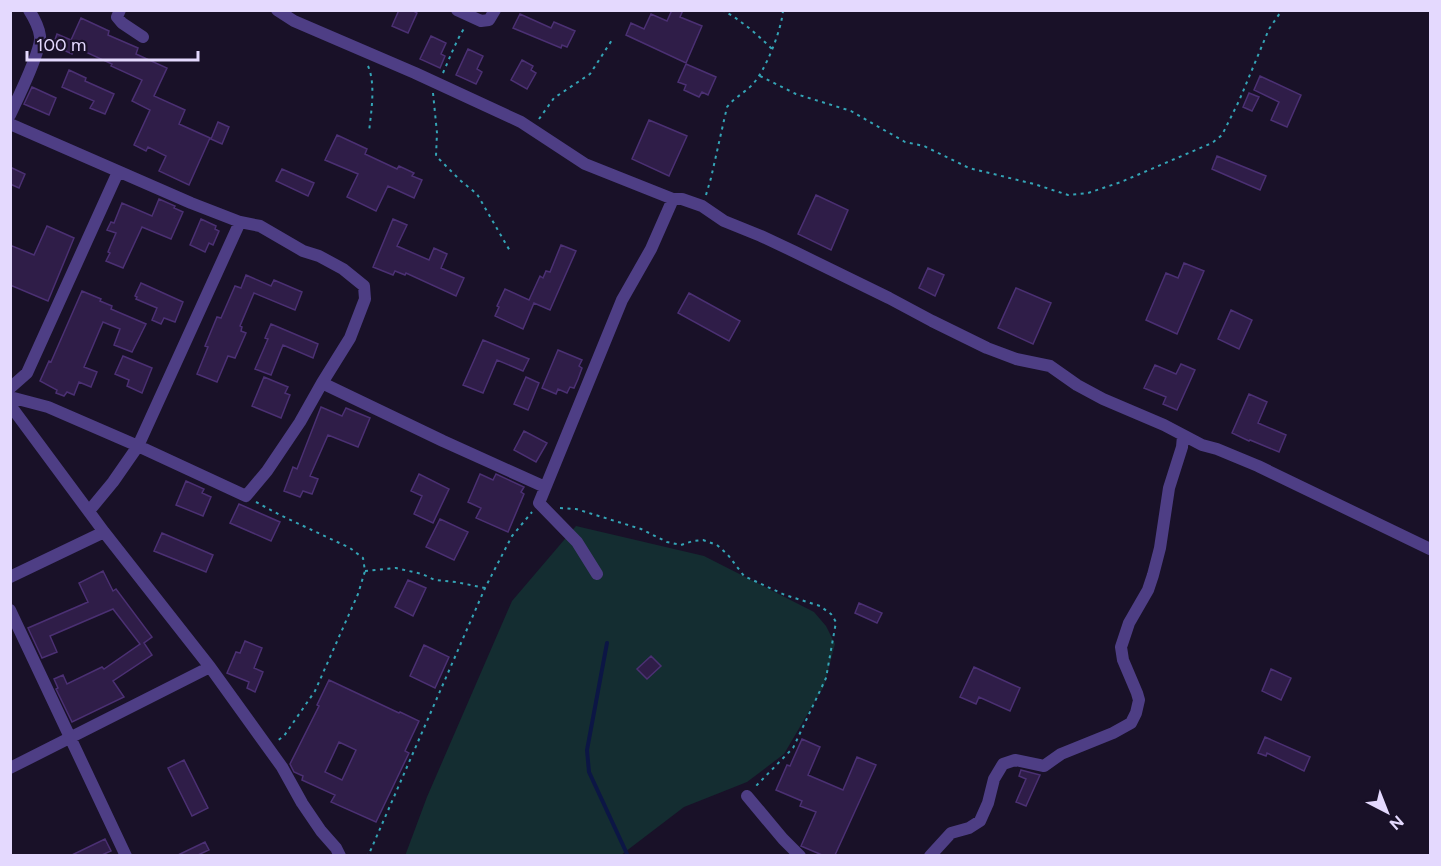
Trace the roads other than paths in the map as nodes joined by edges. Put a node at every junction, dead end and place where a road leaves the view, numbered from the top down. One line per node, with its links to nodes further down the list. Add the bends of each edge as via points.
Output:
1 (29, 10): 7 (street, via 41,38)
2 (120, 10): 6 (street, via 117,17 122,23)
3 (277, 10): 10 (street, via 532,129 585,164)
4 (458, 10): 5 (street, via 481,21 489,20)
5 (495, 10)
6 (143, 37)
7 (10, 115)
8 (10, 124): 9 (street)
9 (118, 172): 11 (street); 13 (street, via 27,373)
10 (673, 199): 16 (street, via 702,206 724,221 987,348 1050,366 1103,399); 18 (street, via 622,300)
11 (240, 222): 12 (street, via 260,226 319,256 364,286 365,300 350,338); 17 (street)
12 (322, 383): 17 (street, via 300,422 246,496); 18 (street)
13 (10, 388)
14 (10, 397): 17 (street, via 48,407)
15 (10, 405): 19 (street)
16 (1183, 436): 21 (street, via 1258,466); 32 (street, via 1153,575 1121,647 1139,700 1131,723 1061,754 1044,766 1014,760 1003,764 980,821 951,833)
17 (138, 446): 19 (street)
18 (545, 487): 22 (street, via 539,503 577,542)
19 (89, 511): 20 (street)
20 (104, 532): 23 (street); 25 (street)
21 (1431, 549)
22 (597, 574)
23 (10, 577)
24 (10, 610): 26 (street)
25 (210, 666): 26 (street); 30 (street)
26 (70, 737): 27 (street); 29 (street)
27 (10, 768)
28 (747, 796): 31 (street)
29 (126, 855)
30 (340, 855)
31 (800, 855)
32 (930, 855)

